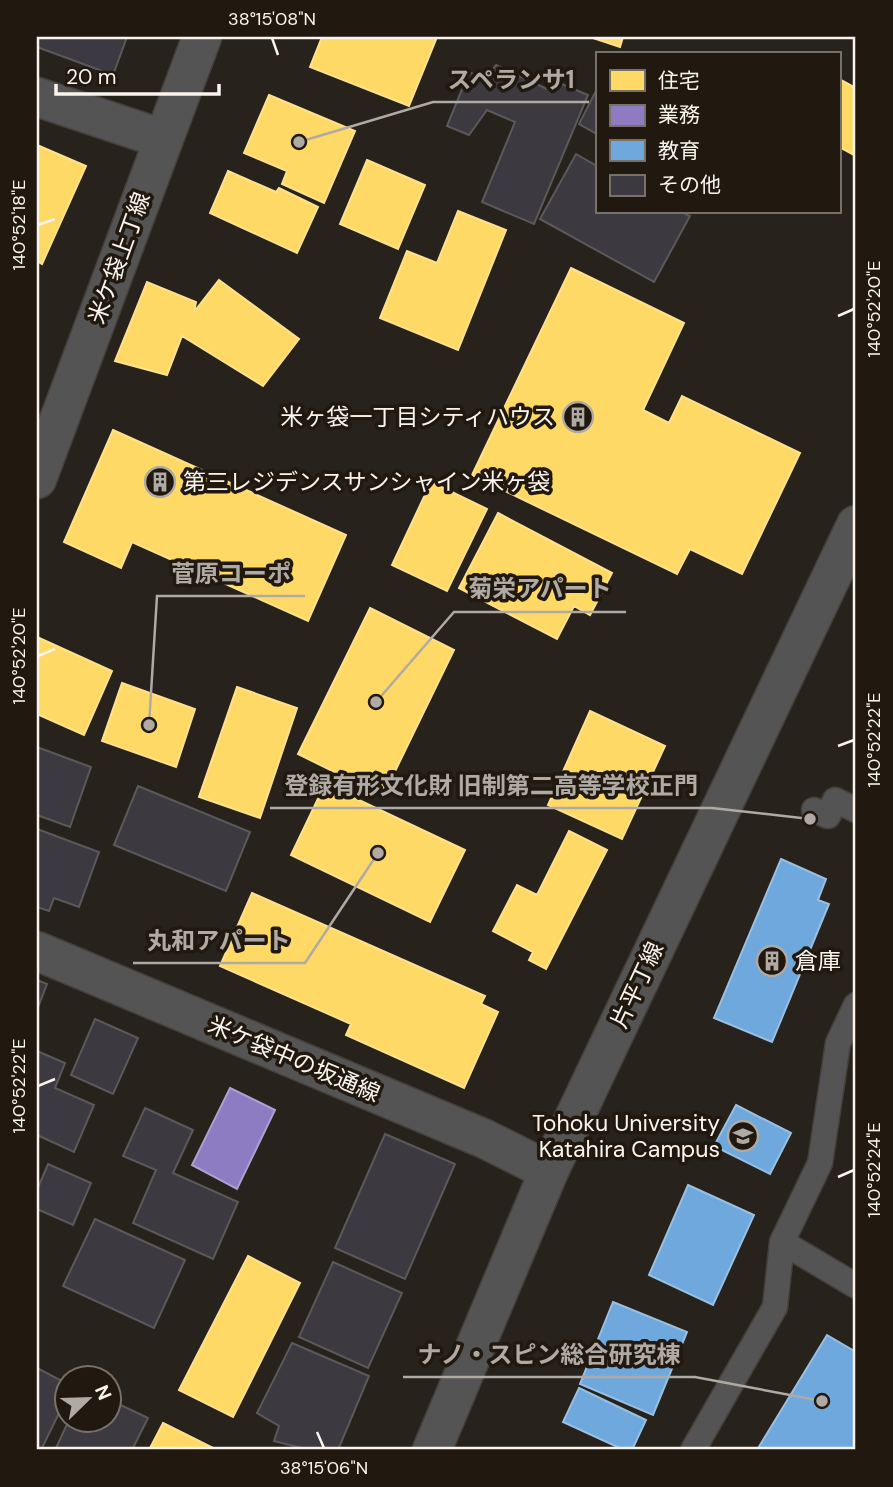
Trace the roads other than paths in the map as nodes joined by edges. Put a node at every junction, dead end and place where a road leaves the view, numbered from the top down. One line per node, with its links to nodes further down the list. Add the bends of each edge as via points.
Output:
1 (202, 37): 3 (street, 米ケ袋上丁線)
2 (37, 97): 3 (street)
3 (163, 138): 4 (street, 米ケ袋上丁線)
4 (37, 479)
5 (856, 525): 10 (street, 片平丁線)
6 (814, 810): 7 (lane, via 828,816 835,800)
7 (856, 810)
8 (37, 951): 10 (street, 米ケ袋中の坂通線, via 485,1139)
9 (856, 1005): 11 (lane, via 838,1043 820,1163)
10 (549, 1171): 13 (street, 片平丁線)
11 (782, 1241): 12 (lane); 14 (lane, via 775,1307)
12 (856, 1286)
13 (432, 1450)
14 (693, 1450)

